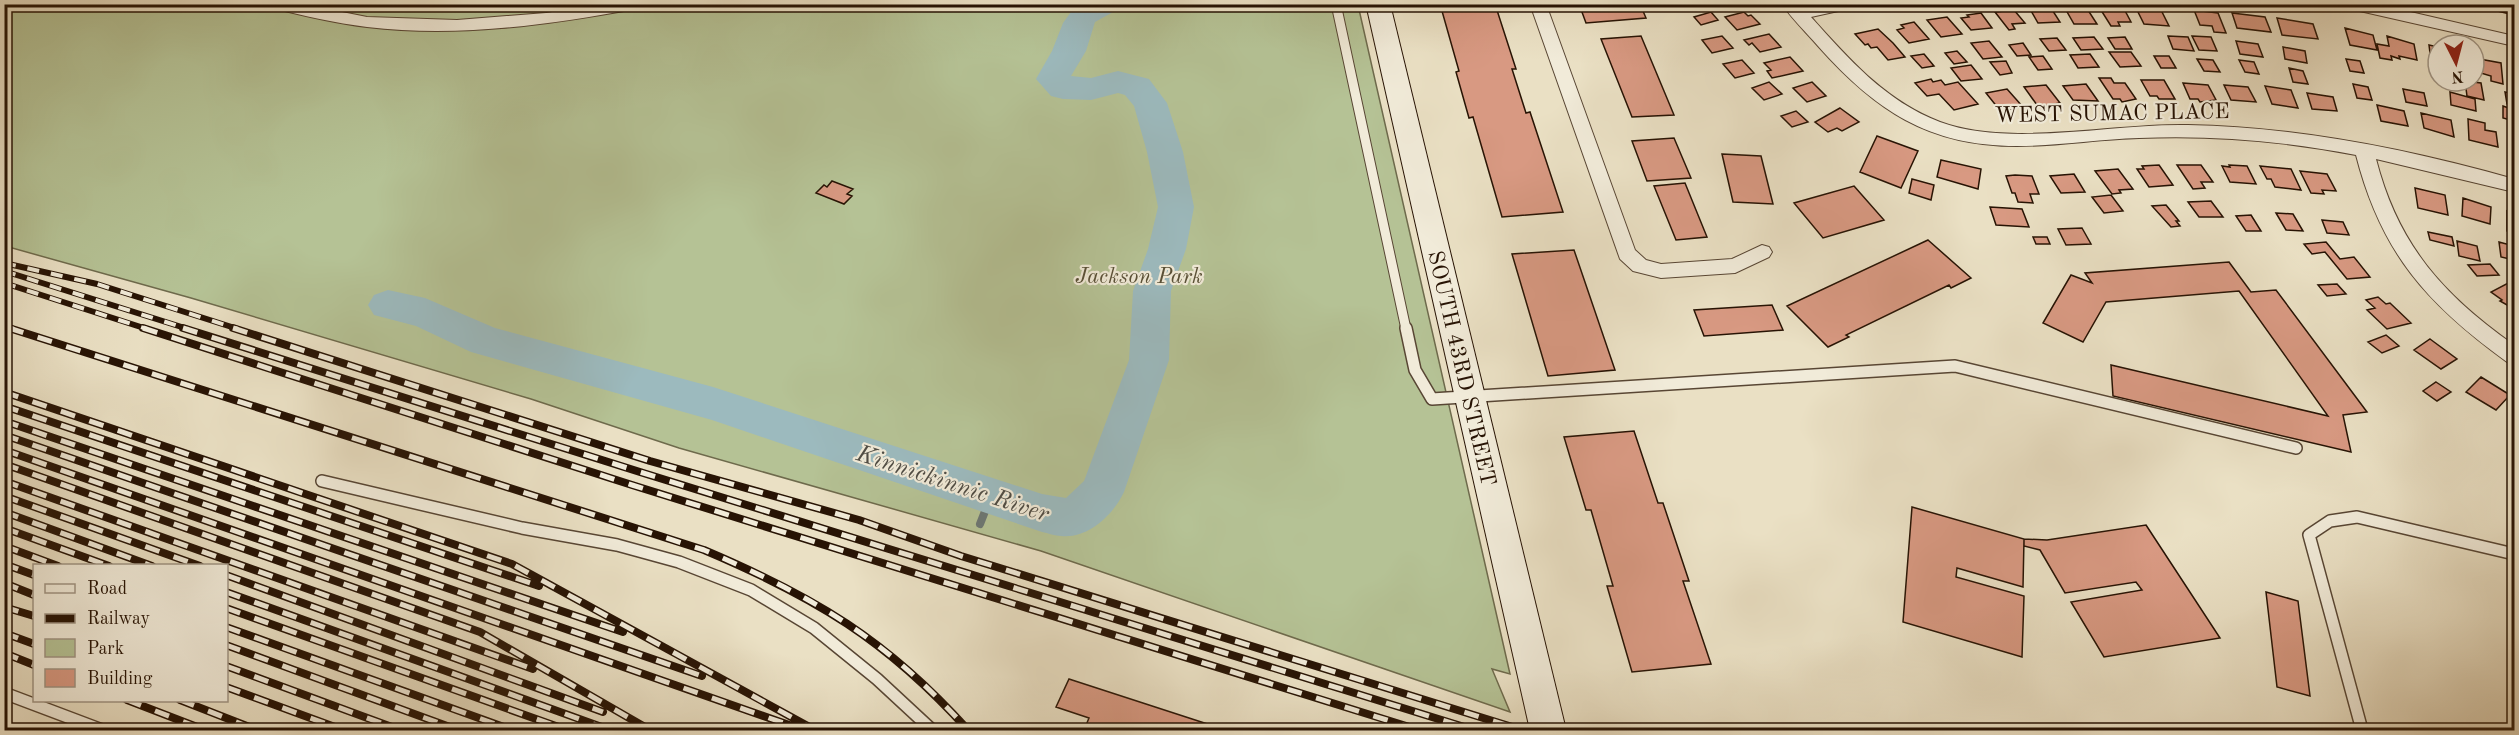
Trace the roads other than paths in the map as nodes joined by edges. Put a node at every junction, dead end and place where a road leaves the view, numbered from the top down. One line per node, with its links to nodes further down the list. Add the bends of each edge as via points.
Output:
1 (279, 4): 2 (street, via 356,22 423,27 569,17)
2 (635, 4)
3 (1336, 4): 14 (lane, via 1415,370 1432,399)
4 (1378, 4): 14 (main road, SOUTH 43RD STREET)
5 (1538, 4): 12 (street, via 1627,254 1640,266 1661,272 1735,266)
6 (1846, 4): 8 (street)
7 (2351, 4): 9 (street)
8 (1794, 9): 10 (street, WEST SUMAC PLACE, via 1860,82 1908,115 1950,131 1999,140 2037,141 2128,132 2222,132)
9 (2514, 41)
10 (2364, 149): 11 (street, WEST SUMAC PLACE); 13 (street, via 2379,204 2400,247 2449,305)
11 (2514, 185)
12 (1762, 252)
13 (2514, 356)
14 (1469, 398): 15 (lane, via 1955,366); 21 (main road, SOUTH 43RD STREET)
15 (2296, 448)
16 (322, 481): 20 (lane, via 522,528 617,545 679,562 741,586 814,628)
17 (2514, 554): 22 (lane, via 2357,517 2330,521 2309,535)
18 (4, 693): 19 (lane)
19 (102, 730)
20 (932, 730)
21 (1548, 730)
22 (2362, 730)

